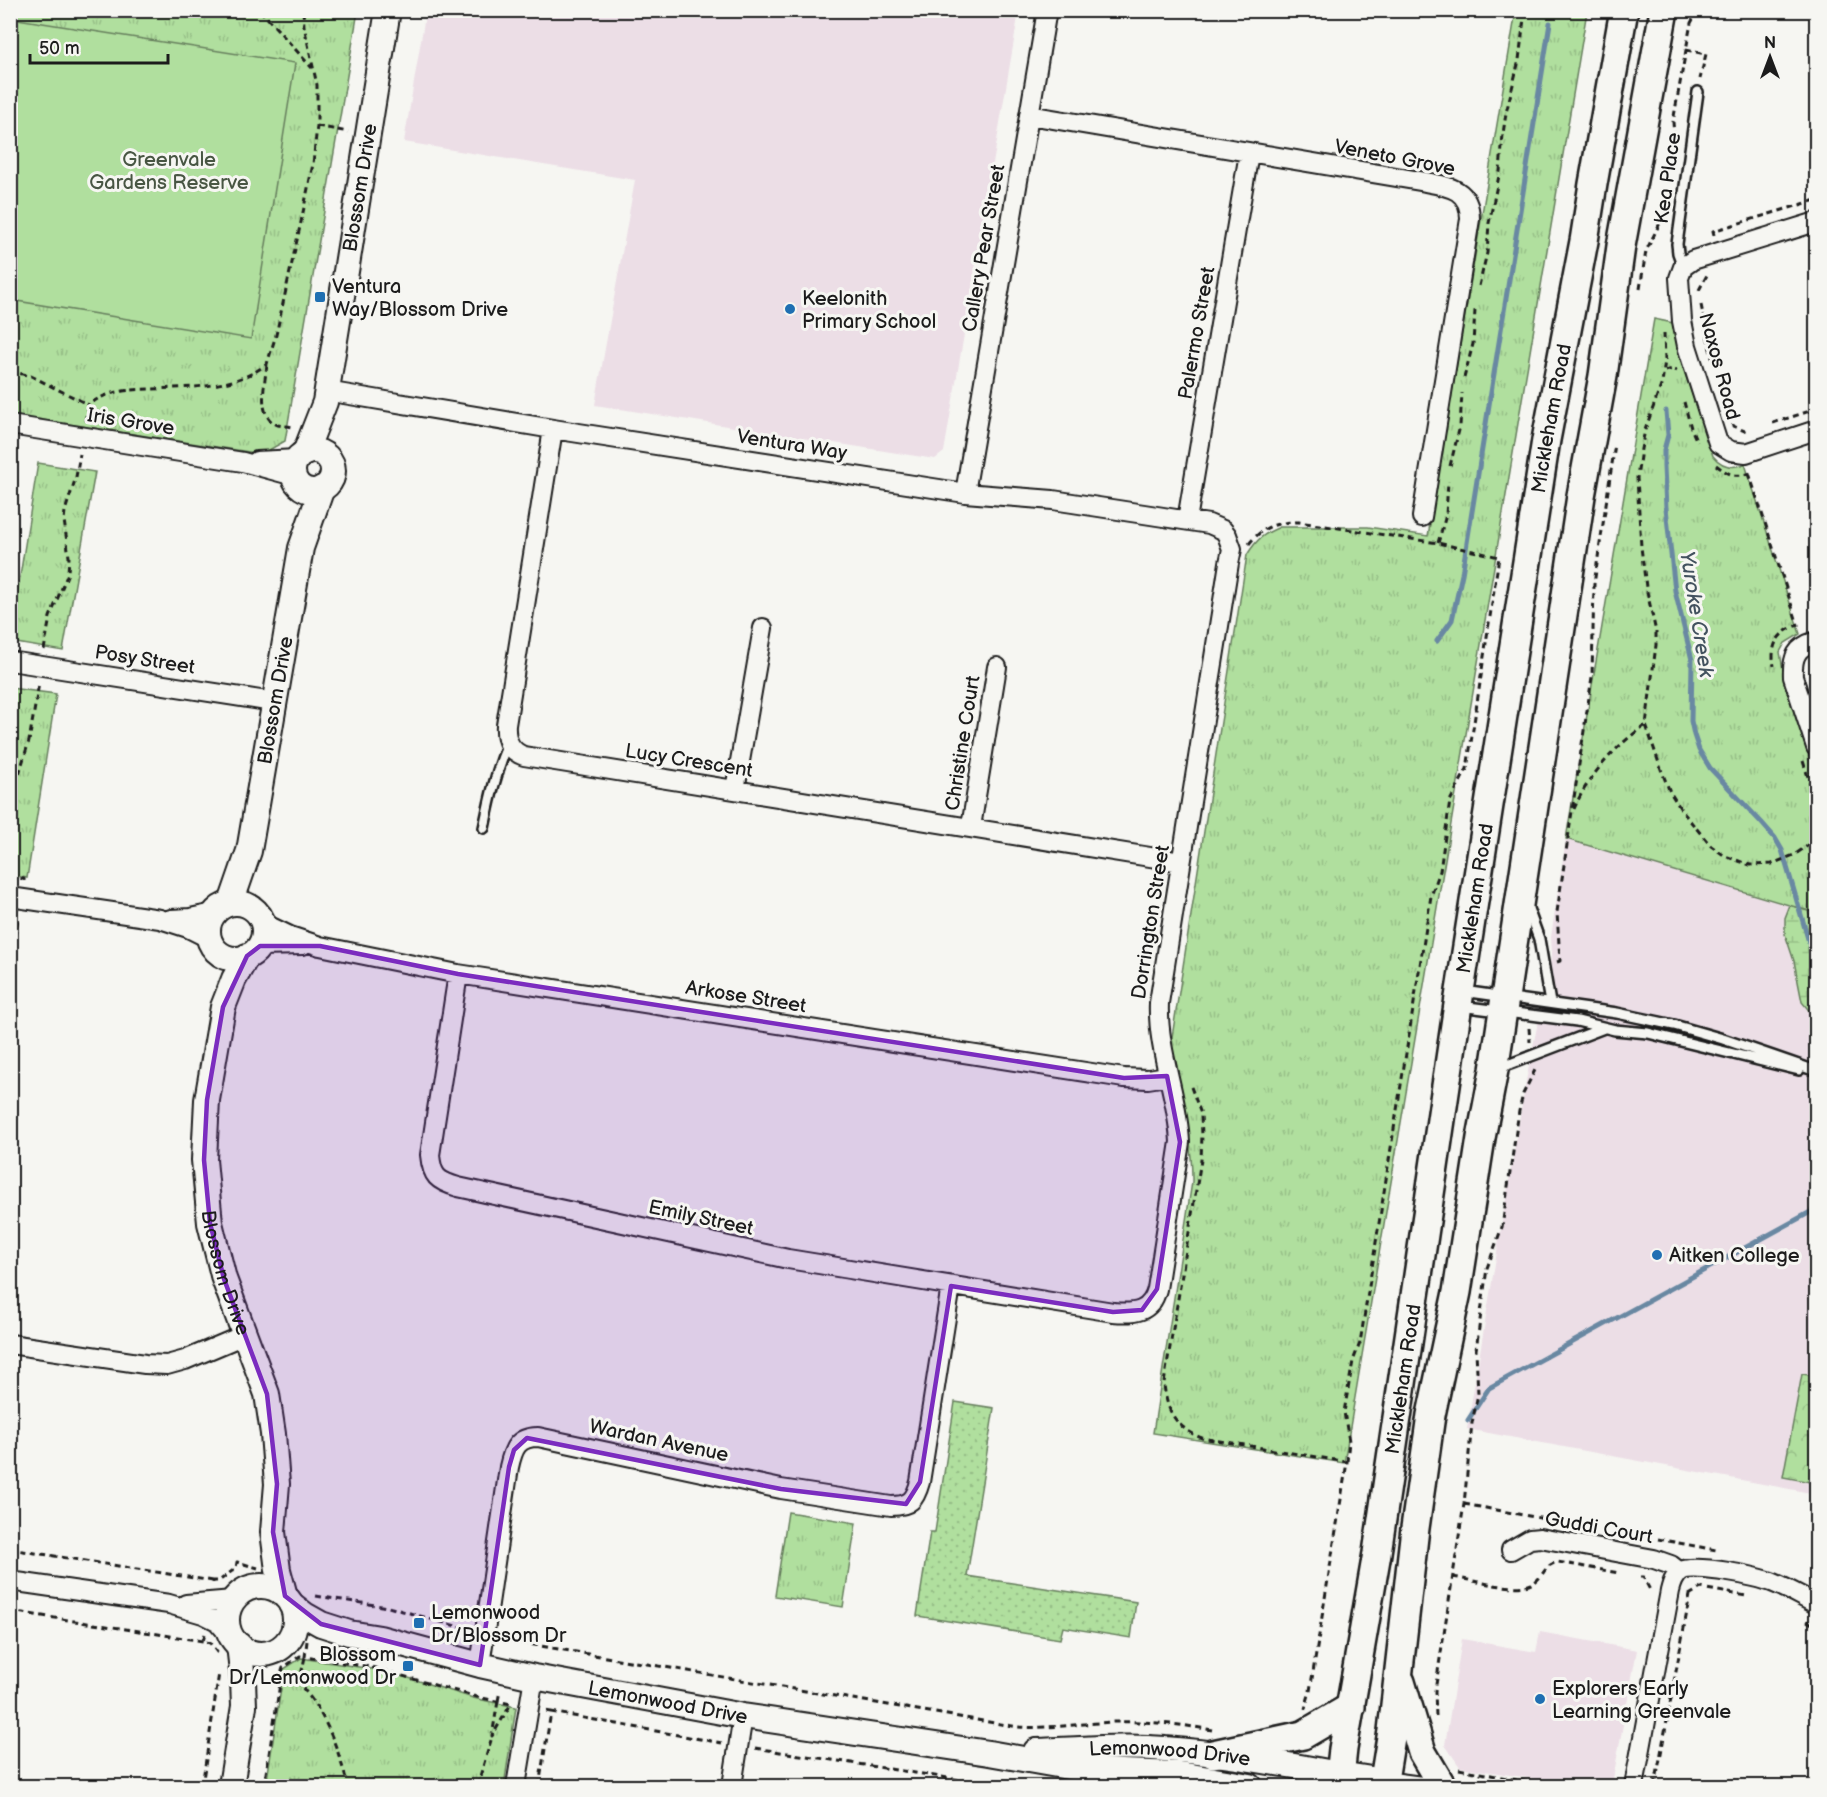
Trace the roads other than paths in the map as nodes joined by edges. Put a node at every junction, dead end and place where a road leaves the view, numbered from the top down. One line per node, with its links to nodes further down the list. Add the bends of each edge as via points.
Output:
1 (388, 10): 10 (street, Blossom Drive)
2 (1047, 10): 6 (street, Callery Pear Street)
3 (1664, 10): 30 (main road, Mickleham Road, via 1621,246)
4 (1619, 17): 36 (main road, Mickleham Road, via 1584,241 1546,440)
5 (1698, 92): 9 (lane, Kea Place, via 1677,238)
6 (1029, 115): 7 (street, Veneto Grove); 15 (street, Callery Pear Street)
7 (1249, 153): 16 (street, Veneto Grove, via 1436,184 1462,194 1469,204 1468,237); 17 (street, Palermo Street)
8 (1816, 222): 9 (street, via 1693,260)
9 (1683, 267): 13 (street, Naxos Road, via 1678,278 1682,321 1718,443 1731,451 1746,453)
10 (325, 397): 12 (street, Ventura Way); 14 (street, Blossom Drive, via 314,429); 14 (street, Blossom Drive, via 328,429)
11 (10, 424): 14 (street, Iris Grove)
12 (553, 429): 15 (street, Ventura Way); 24 (street, via 506,725)
13 (1816, 430)
14 (307, 470): 23 (street, Blossom Drive, via 301,548)
15 (965, 493): 17 (street, Ventura Way, via 1053,500)
16 (1422, 517)
17 (1187, 520): 18 (street, Ventura Way, via 1223,530 1231,543)
18 (1230, 556): 29 (street, Dorrington Street)
19 (763, 628): 26 (street)
20 (1816, 641): 25 (street, via 1807,644 1793,661 1793,677)
21 (10, 661): 23 (street, Posy Street)
22 (997, 667): 27 (street, Christine Court)
23 (273, 702): 33 (street, Blossom Drive, via 249,851)
24 (508, 744): 26 (street, Lucy Crescent, via 524,756); 28 (lane, via 492,785)
25 (1816, 747)
26 (735, 790): 27 (street, Lucy Crescent)
27 (971, 827): 29 (street, Lucy Crescent)
28 (484, 828)
29 (1181, 862): 43 (street, Dorrington Street, via 1159,1004)
30 (1522, 889): 37 (lane, via 1539,939); 38 (main road, Mickleham Road)
31 (16, 898): 32 (street)
32 (160, 919): 33 (street, via 190,918); 34 (street, via 188,928)
33 (244, 925): 34 (street, via 207,929); 34 (street, via 231,959 222,956); 35 (street, Arkose Street, via 320,946); 39 (street, Blossom Drive, via 234,979)
34 (212, 944): 39 (street, Blossom Drive, via 221,977)
35 (458, 974): 43 (street, Arkose Street, via 1124,1078); 44 (street, Emily Street, via 430,1155 431,1169 441,1181 788,1259)
36 (1459, 998): 38 (lane); 38 (lane, via 1487,993); 63 (main road, Mickleham Road)
37 (1550, 1003): 38 (lane); 42 (lane, via 1674,1025)
38 (1503, 1005): 40 (lane, via 1529,1016); 41 (main road, Mickleham Road)
39 (223, 1007): 46 (street, Blossom Drive, via 207,1100 204,1161 210,1222 224,1279)
40 (1604, 1028): 41 (lane); 42 (lane, via 1648,1033)
41 (1494, 1070): 60 (main road, Mickleham Road, via 1457,1292 1431,1415)
42 (1816, 1072)
43 (1167, 1076): 45 (street, Dorrington Street, via 1180,1142)
44 (951, 1286): 45 (street, Emily Street, via 1127,1313 1142,1310); 59 (street, Wardan Avenue, via 919,1487 911,1501 900,1506 770,1487 538,1437 523,1440 514,1450 509,1467)
45 (1156, 1295)
46 (244, 1335): 47 (street, via 167,1365); 48 (street, Blossom Drive, via 267,1394 273,1434 277,1484)
47 (10, 1344)
48 (273, 1532): 52 (street, Blossom Drive, via 267,1552); 53 (street, Blossom Drive, via 278,1570)
49 (1511, 1550): 50 (street, Guddi Court, via 1540,1538 1654,1559)
50 (1680, 1572): 55 (street, via 1701,1568 1765,1580); 75 (street, via 1670,1591)
51 (10, 1581): 54 (street)
52 (241, 1594): 53 (street, via 258,1586 268,1587); 54 (street, via 192,1604); 57 (street, via 229,1609 227,1619)
53 (288, 1600): 56 (street, Lemonwood Drive, via 321,1624); 58 (street, via 295,1624)
54 (169, 1604): 57 (street, via 217,1621)
55 (1816, 1604)
56 (349, 1633): 58 (street, Lemonwood Drive, via 308,1637); 59 (street, Lemonwood Drive)
57 (235, 1642): 58 (street, via 258,1654); 62 (street)
58 (282, 1654): 62 (street, via 265,1664)
59 (480, 1665): 61 (street, Lemonwood Drive)
60 (1398, 1672): 67 (main road, via 1422,1752); 69 (main road, Mickleham Road)
61 (534, 1677): 64 (street, Lemonwood Drive); 71 (street)
62 (244, 1706): 70 (street)
63 (1351, 1707): 65 (main road, via 1303,1735); 68 (main road, Mickleham Road)
64 (743, 1716): 66 (street, Lemonwood Drive); 72 (street)
65 (1215, 1743): 66 (street, Lemonwood Drive); 68 (street, Lemonwood Drive)
66 (989, 1753): 73 (street, Lemonwood Drive, via 1092,1771 1161,1773)
67 (1449, 1778)
68 (1340, 1780): 69 (street, Lemonwood Drive)
69 (1384, 1784): 74 (street)
70 (231, 1786)
71 (516, 1786)
72 (732, 1786)
73 (1250, 1786)
74 (1422, 1786)
75 (1634, 1786)

